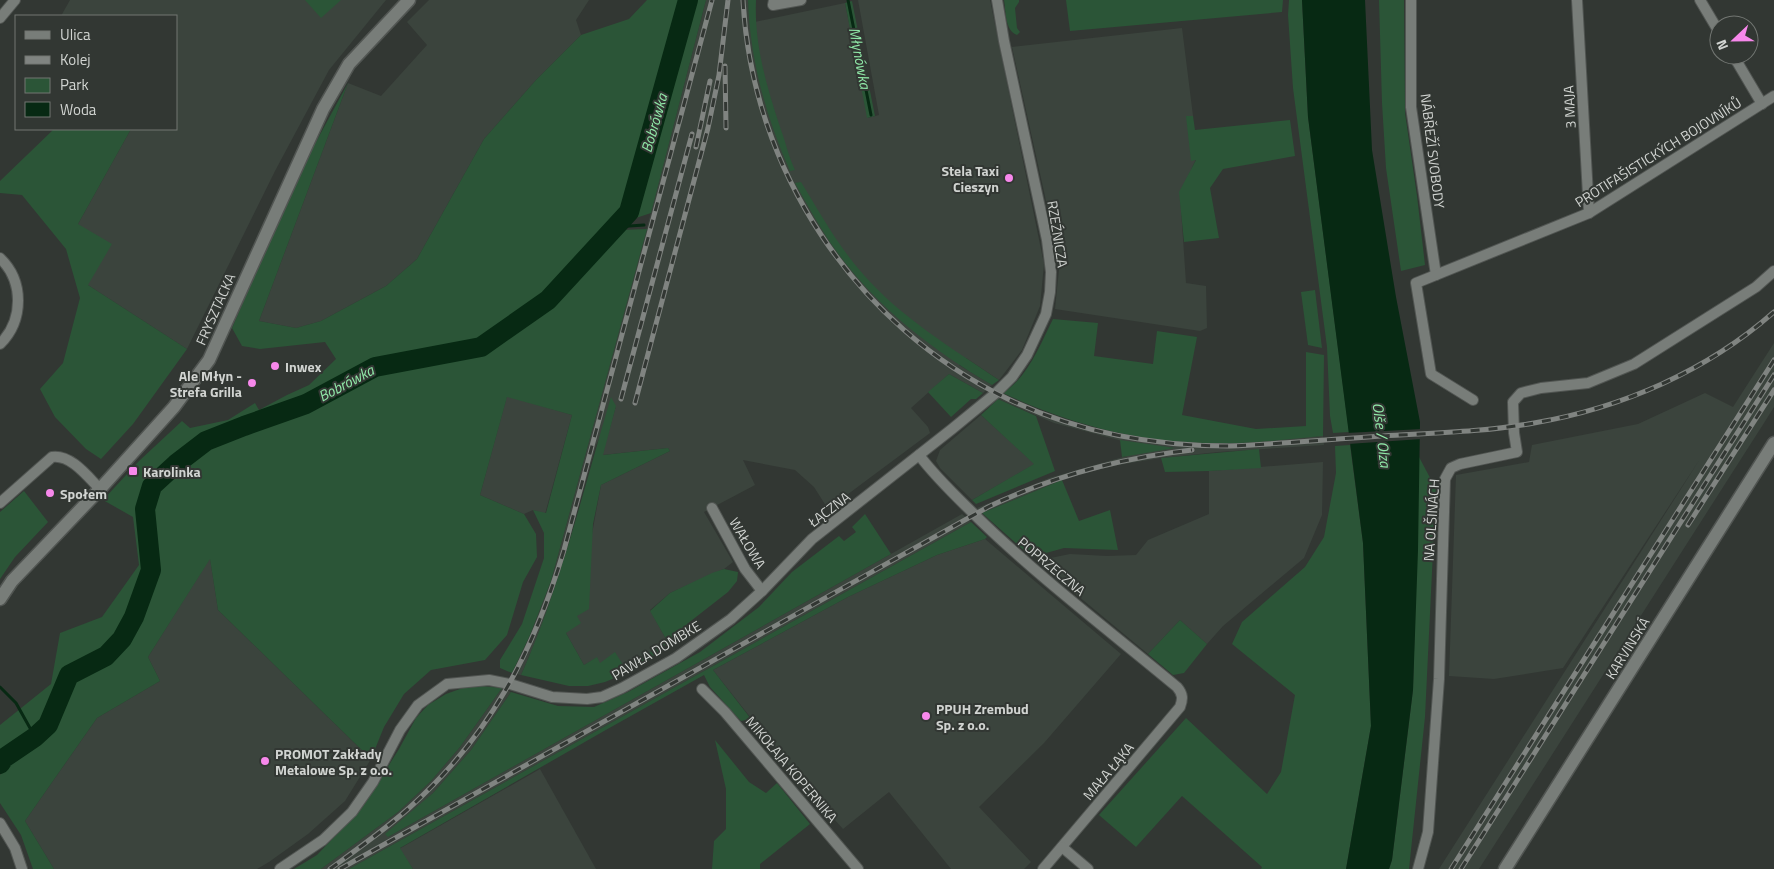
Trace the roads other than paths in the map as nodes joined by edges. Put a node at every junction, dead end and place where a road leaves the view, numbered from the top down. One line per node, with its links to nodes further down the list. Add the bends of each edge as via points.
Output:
1 (15, 0): 10 (street)
2 (409, 0): 22 (street, FRYSZTACKA, via 349,64 323,108 209,360 174,407)
3 (801, 0): 8 (street)
4 (998, 0): 21 (street, RZEŹNICZA, via 1047,240 1050,292 1046,314 1034,341 1012,377)
5 (1411, 0): 17 (street, NÁBŘEŽÍ SVOBODY, via 1411,107)
6 (1577, 0): 14 (street, 3 MAJA)
7 (1700, 0): 9 (street)
8 (774, 3)
9 (1709, 15)
10 (0, 18)
11 (1739, 65): 13 (street)
12 (1774, 96): 13 (street, PROTIFAŠISTICKÝCH BOJOVNÍKŮ)
13 (1762, 104): 14 (street, PROTIFAŠISTICKÝCH BOJOVNÍKŮ)
14 (1589, 213): 17 (street, PROTIFAŠISTICKÝCH BOJOVNÍKŮ)
15 (0, 258): 18 (street, via 13,275 18,293 16,320)
16 (1774, 271): 36 (street, NA OLŠINÁCH, via 1756,287 1634,364 1588,383 1521,393 1513,402 1517,452 1451,468 1445,479 1439,679 1428,832)
17 (1436, 275): 19 (street, PROTIFAŠISTICKÝCH BOJOVNÍKŮ, via 1416,283 1431,374)
18 (0, 344)
19 (1473, 400)
20 (1774, 443): 37 (street, KARVINSKÁ)
21 (919, 455): 25 (street, ŁĄCZNA, via 812,539); 27 (street, POPRZECZNA, via 949,491 1023,560)
22 (100, 489): 23 (street, via 73,464 57,456 49,458); 26 (street, FRYSZTACKA, via 12,581)
23 (0, 503)
24 (712, 508): 25 (street, WAŁOWA, via 745,569)
25 (762, 591): 32 (street, PAWŁA DOMBKE, via 676,658 602,697 587,700 552,697 489,680 447,684 418,705 352,812 324,840)
26 (0, 599)
27 (1177, 687): 30 (street, MAŁA ŁĄKA, via 1182,693 1180,707)
28 (702, 689): 33 (street, MIKOŁAJA KOPERNIKA)
29 (0, 823): 31 (street, via 15,848)
30 (1062, 847): 34 (street, MAŁA ŁĄKA); 35 (street)
31 (22, 869)
32 (280, 869)
33 (858, 869)
34 (1043, 869)
35 (1088, 869)
36 (1418, 869)
37 (1506, 869)

